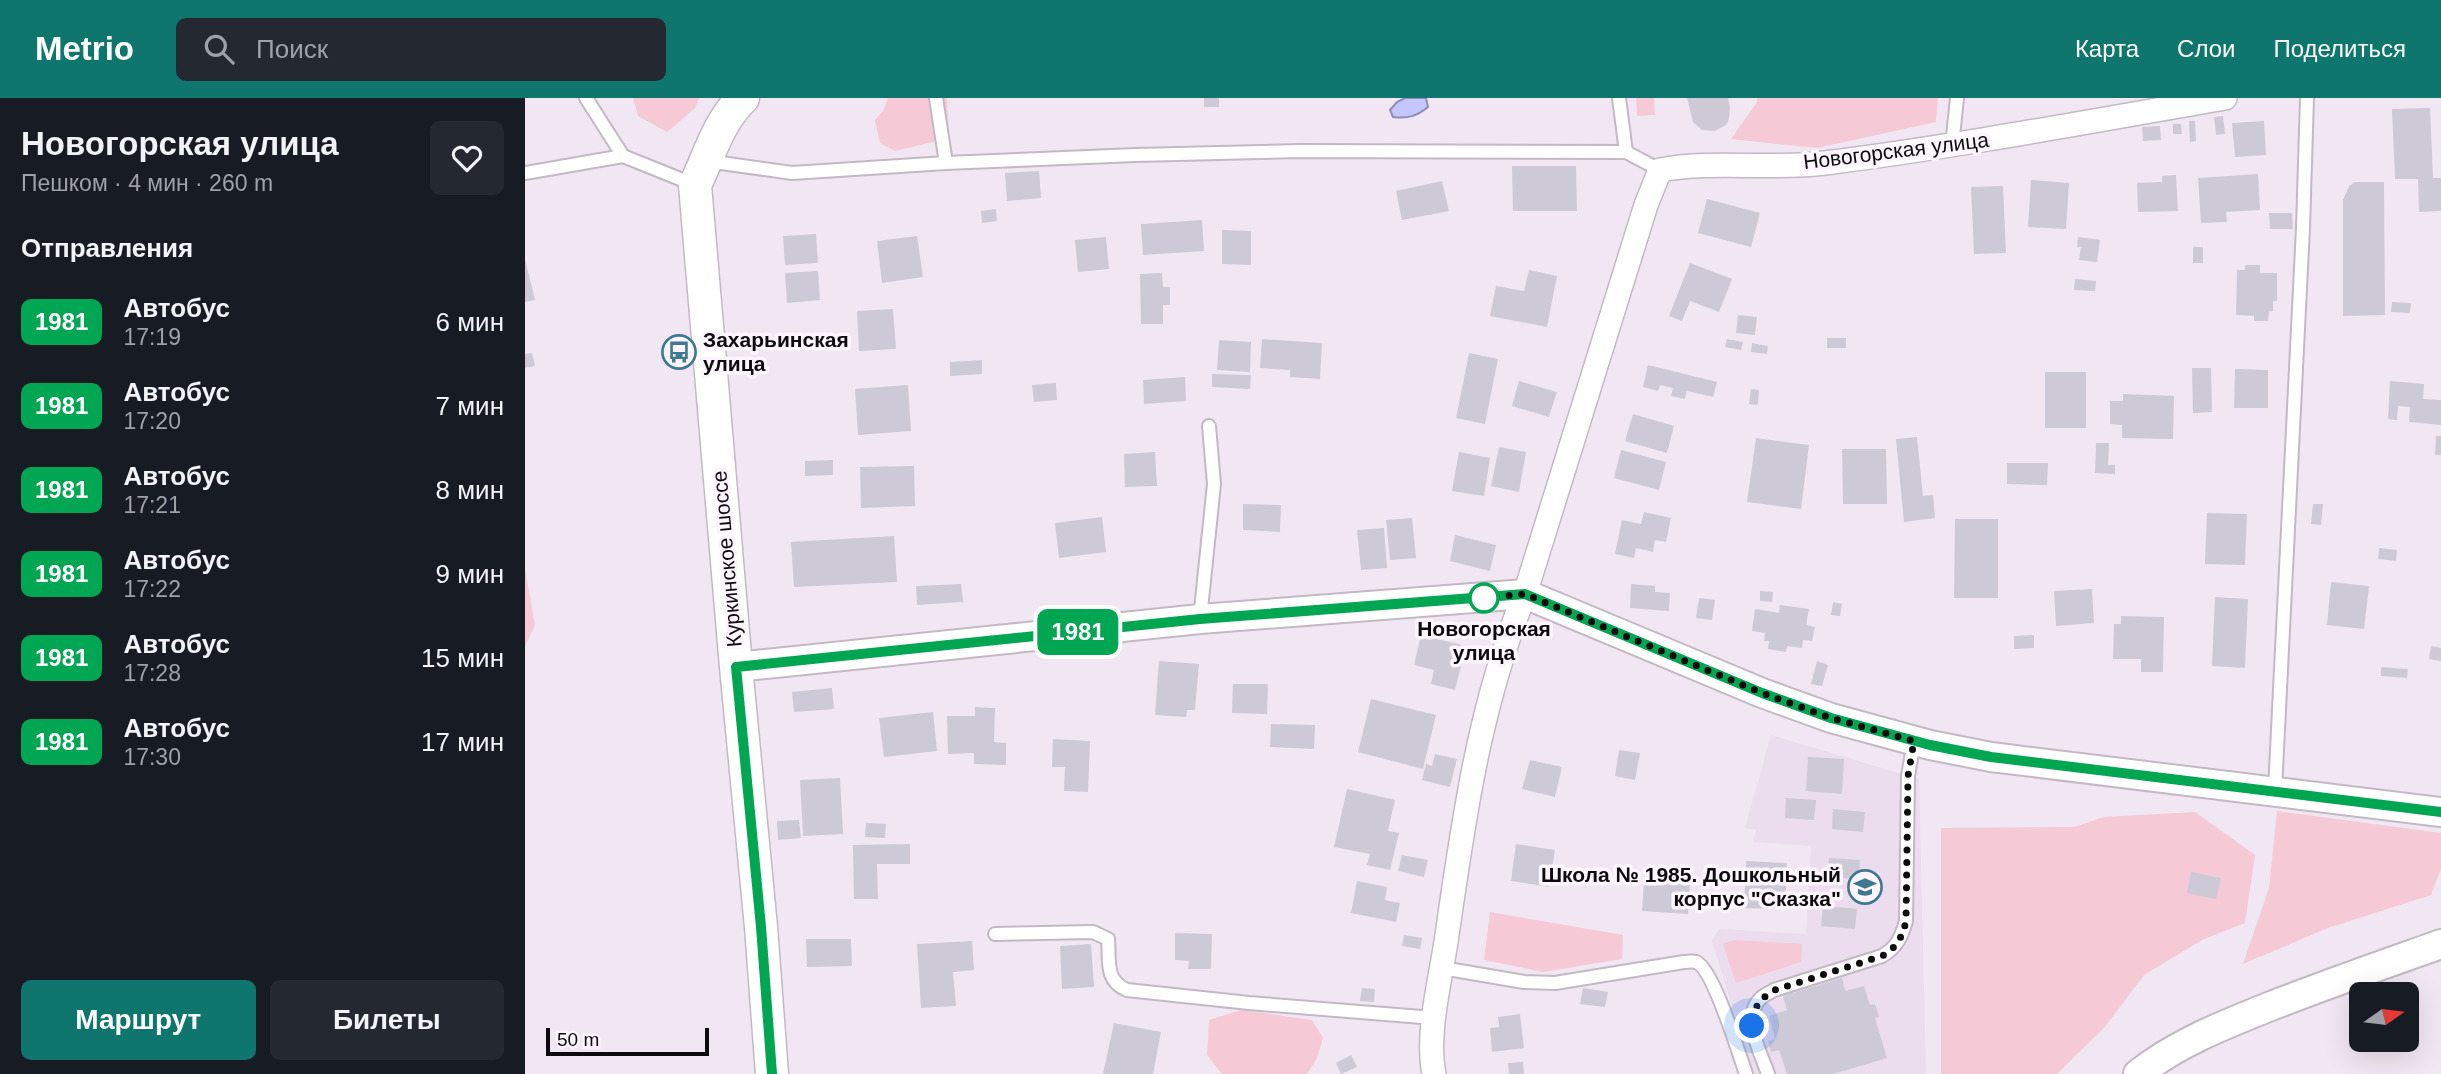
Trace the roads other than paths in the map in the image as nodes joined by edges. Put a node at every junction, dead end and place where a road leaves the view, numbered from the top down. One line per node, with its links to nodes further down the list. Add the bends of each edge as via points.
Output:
1 (586, 98): 10 (lane)
2 (743, 98): 14 (main road, Куркинское шоссе, via 730,110)
3 (936, 98): 11 (lane)
4 (1619, 98): 9 (lane)
5 (1957, 98): 8 (lane)
6 (2225, 98): 8 (street, Новогорская улица)
7 (2307, 98): 20 (lane)
8 (1952, 146): 12 (street, Новогорская улица, via 1820,163 1688,165)
9 (1626, 152): 11 (lane, via 1300,151); 12 (lane)
10 (623, 156): 13 (lane); 14 (lane)
11 (946, 163): 14 (lane, via 792,173)
12 (1660, 170): 16 (street)
13 (525, 173)
14 (701, 173): 18 (main road, Куркинское шоссе)
15 (1209, 426): 17 (lane, via 1214,484)
16 (1525, 594): 17 (street); 19 (street, via 1762,693); 24 (street, via 1506,639 1467,796)
17 (1200, 619): 18 (street)
18 (736, 667): 26 (main road, Куркинское шоссе)
19 (1914, 741): 20 (street, via 1991,757); 29 (lane, via 1908,776 1902,936 1896,948 1882,956 1775,990 1760,999 1753,1010 1752,1026)
20 (2276, 790): 21 (street)
21 (2441, 812)
22 (995, 933): 25 (lane, via 1093,932 1108,939 1110,978 1127,990)
23 (2441, 944): 30 (street, via 2218,1027 2159,1057)
24 (1442, 968): 25 (street); 28 (lane, via 1555,983 1696,962 1707,971)
25 (1434, 1018): 27 (street)
26 (772, 1074)
27 (1434, 1074)
28 (1746, 1074)
29 (1768, 1074)
30 (2138, 1074)

